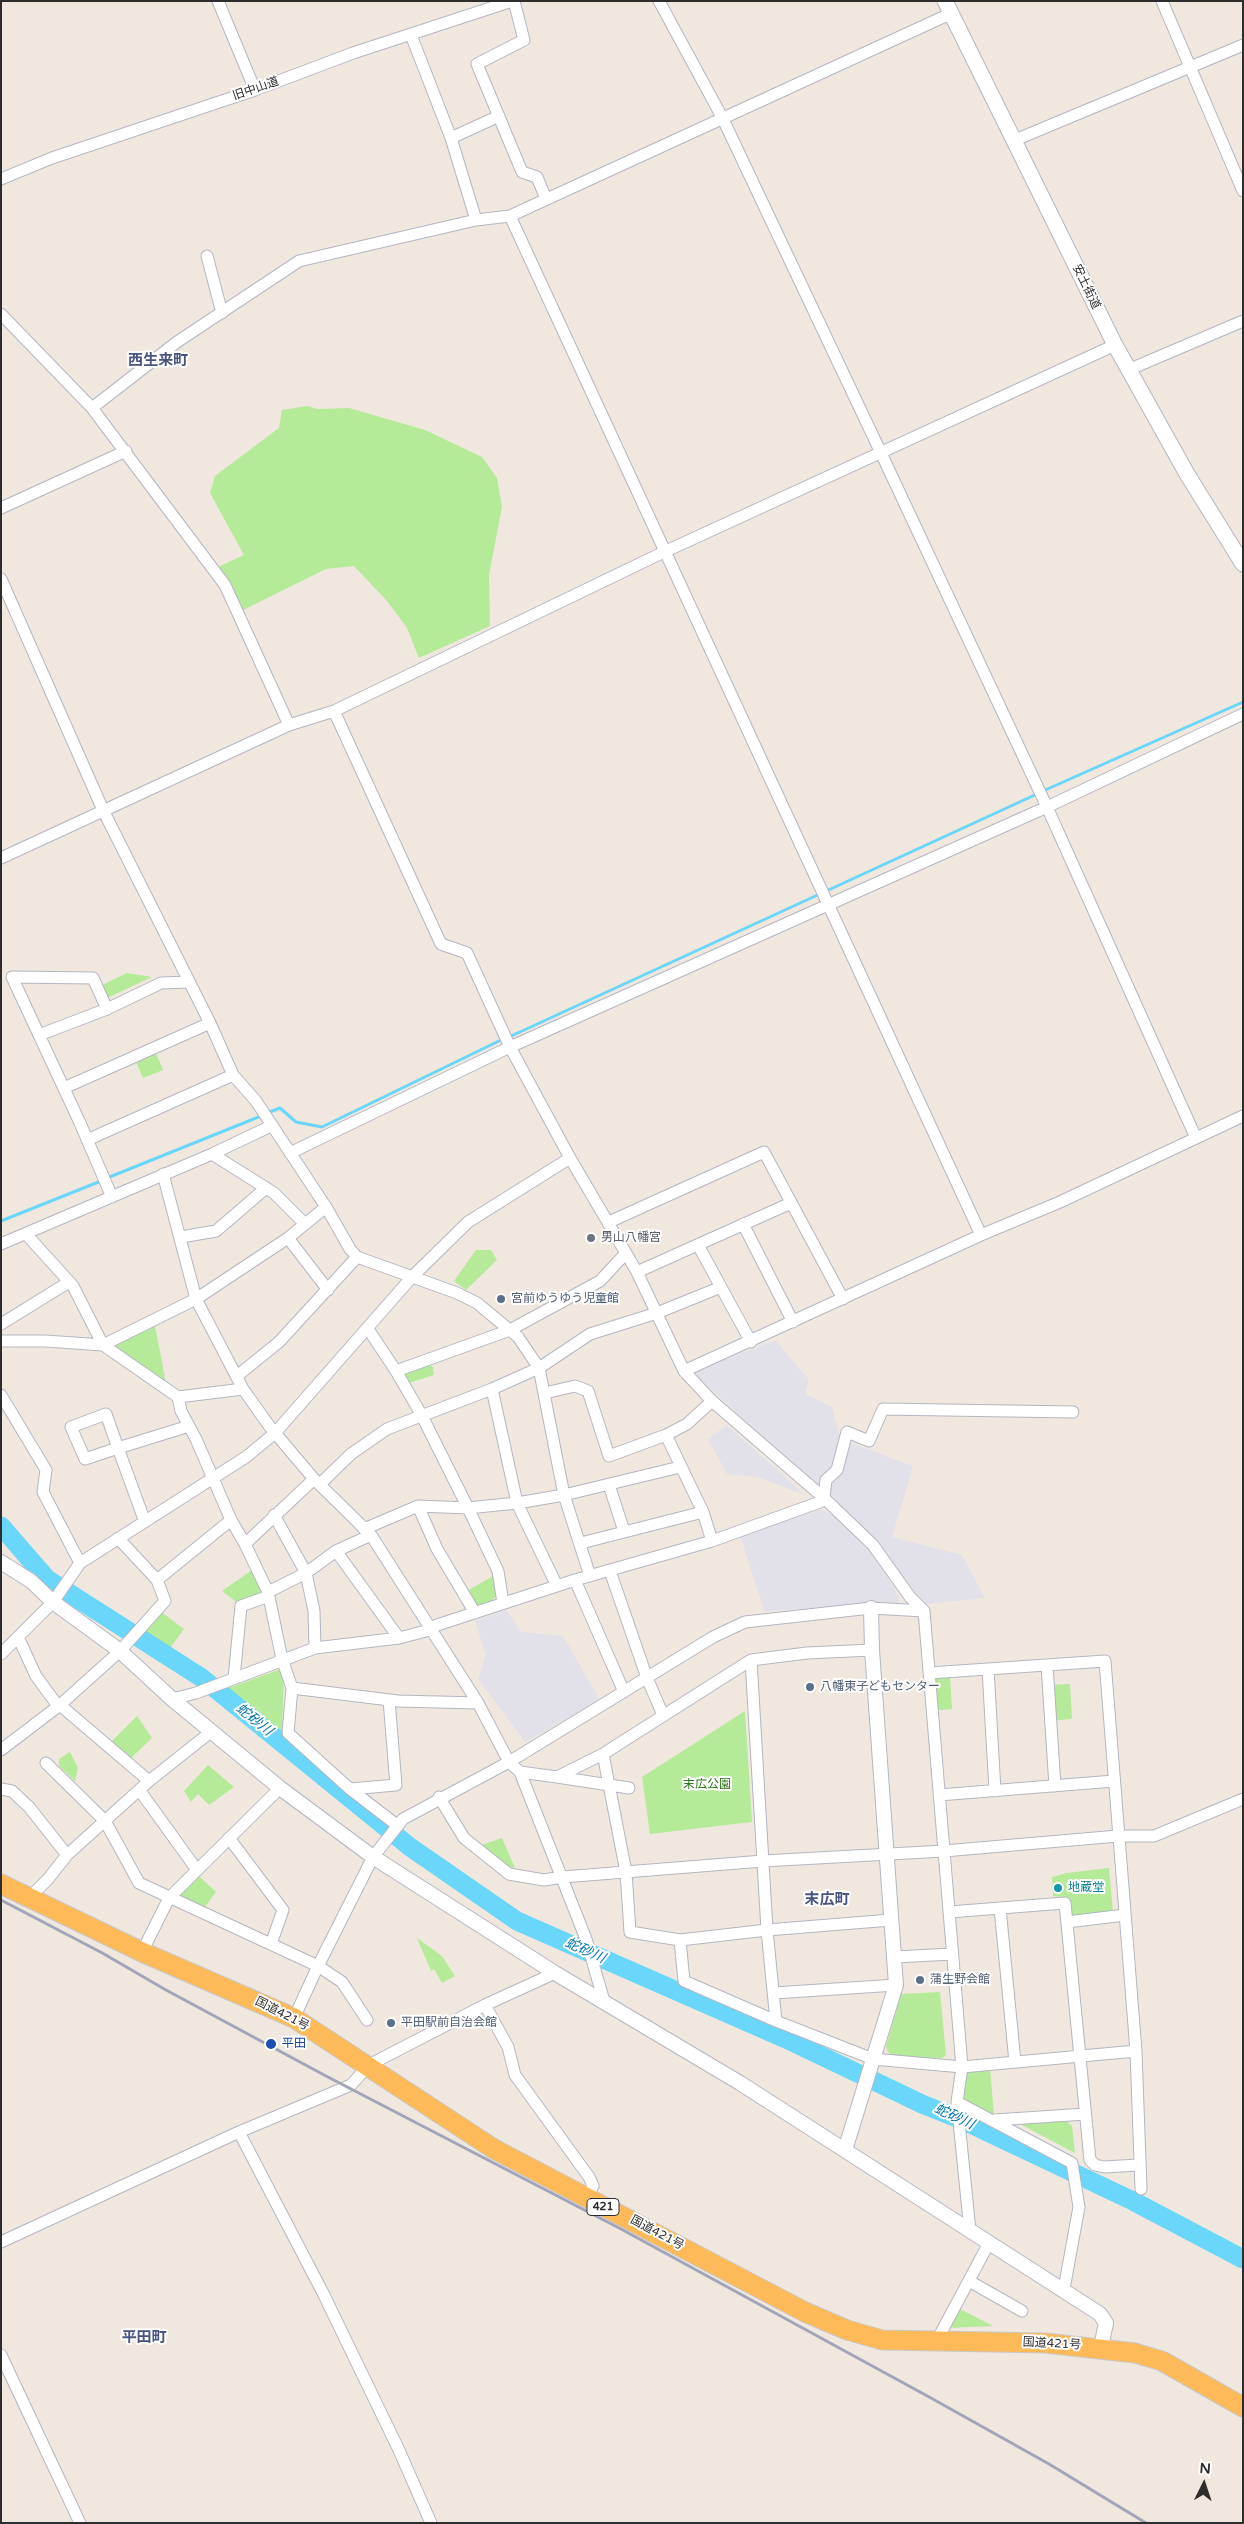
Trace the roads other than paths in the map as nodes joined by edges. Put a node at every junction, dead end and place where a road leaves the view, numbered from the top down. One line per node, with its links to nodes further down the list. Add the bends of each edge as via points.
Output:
1 (218, 1): 9 (street)
2 (513, 1): 6 (street, 旧中山道); 10 (street, via 524,40 477,64)
3 (659, 1): 11 (street)
4 (1162, 1): 8 (street)
5 (948, 7): 11 (street); 13 (main road, 安土街道)
6 (411, 35): 9 (street, 旧中山道); 12 (street)
7 (1243, 45): 8 (street)
8 (1190, 66): 13 (street); 15 (street)
9 (255, 90): 14 (street, 旧中山道, via 52,158)
10 (499, 116): 12 (street); 16 (street, via 522,172 537,178)
11 (722, 117): 16 (street); 27 (street)
12 (451, 138): 18 (street)
13 (1015, 140): 23 (main road, 安土街道)
14 (1, 179)
15 (1243, 191)
16 (546, 199): 17 (street)
17 (510, 216): 18 (street); 29 (street)
18 (476, 220): 20 (street, via 299,261)
19 (206, 256): 20 (street)
20 (222, 313): 25 (street, via 177,342)
21 (1, 314): 25 (street)
22 (1243, 322): 24 (street)
23 (1115, 345): 24 (main road, 安土街道); 27 (street)
24 (1128, 370): 30 (main road, 安土街道)
25 (92, 408): 26 (street)
26 (126, 452): 28 (street); 34 (street, via 225,585)
27 (881, 453): 29 (street); 35 (street)
28 (1, 508)
29 (664, 552): 32 (street); 38 (street)
30 (1243, 564)
31 (1, 579): 36 (street)
32 (334, 711): 34 (street); 43 (street, via 441,944 467,953)
33 (1243, 714): 35 (street)
34 (290, 725): 36 (street)
35 (1048, 807): 38 (street); 48 (street)
36 (103, 810): 37 (street); 39 (street)
37 (1, 858)
38 (827, 904): 43 (street); 62 (street)
39 (189, 982): 40 (street, via 161,982); 41 (street)
40 (107, 1009): 42 (street); 42 (street, via 93,978 12,977)
41 (210, 1023): 44 (street); 45 (street)
42 (39, 1035): 45 (street)
43 (510, 1047): 50 (street); 52 (street)
44 (233, 1075): 47 (street, via 256,1101); 49 (street)
45 (64, 1088): 49 (street)
46 (1243, 1116): 48 (street)
47 (271, 1126): 50 (street); 51 (street)
48 (1196, 1138): 62 (street, via 1060,1202)
49 (87, 1140): 55 (street)
50 (290, 1153): 57 (street)
51 (212, 1154): 53 (street); 54 (street)
52 (570, 1158): 58 (street); 70 (street, via 468,1222)
53 (163, 1174): 55 (street); 63 (street)
54 (266, 1188): 59 (street); 63 (street, via 216,1232)
55 (112, 1197): 61 (street)
56 (791, 1202): 58 (street, via 764,1152); 60 (street); 75 (street)
57 (326, 1207): 59 (street); 68 (street)
58 (609, 1222): 67 (street)
59 (305, 1224): 64 (street)
60 (743, 1224): 66 (street); 77 (street)
61 (26, 1234): 65 (street); 71 (street)
62 (980, 1235): 75 (street)
63 (181, 1237): 74 (street)
64 (288, 1238): 73 (street); 74 (street)
65 (1, 1244)
66 (698, 1245): 69 (street); 72 (street)
67 (626, 1253): 69 (street); 80 (street, via 600,1281)
68 (357, 1257): 70 (street); 73 (street)
69 (637, 1272): 76 (street)
70 (412, 1277): 79 (street); 80 (street, via 457,1292 477,1303)
71 (69, 1282): 78 (street); 83 (street)
72 (721, 1287): 76 (street); 82 (street)
73 (328, 1290): 87 (street, via 279,1342)
74 (196, 1299): 83 (street); 87 (street)
75 (843, 1299): 77 (street)
76 (657, 1314): 84 (street, via 590,1334); 86 (street)
77 (793, 1322): 82 (street)
78 (1, 1324)
79 (368, 1329): 85 (street); 97 (street)
80 (510, 1330): 84 (street); 85 (street)
81 (1, 1341): 83 (street)
82 (751, 1342): 86 (street)
83 (103, 1345): 92 (street)
84 (538, 1368): 89 (street); 90 (street)
85 (396, 1371): 95 (street)
86 (684, 1371): 93 (street)
87 (237, 1376): 88 (street)
88 (244, 1389): 92 (street); 97 (street)
89 (492, 1389): 95 (street); 106 (street)
90 (545, 1393): 98 (street, via 575,1386 588,1391 608,1456); 104 (street)
91 (1, 1395): 121 (street, via 46,1470 43,1492)
92 (178, 1397): 96 (street)
93 (712, 1401): 98 (street, via 687,1424); 105 (street)
94 (1073, 1412): 105 (street, via 883,1409 869,1441 847,1432 836,1470 826,1480)
95 (421, 1414): 102 (street, via 388,1429); 108 (street)
96 (189, 1426): 99 (street); 101 (street)
97 (275, 1433): 101 (street); 102 (street)
98 (666, 1436): 100 (street)
99 (118, 1448): 99 (street, via 85,1459 71,1427 106,1414); 112 (street)
100 (680, 1467): 103 (street); 109 (street)
101 (212, 1479): 111 (street); 112 (street)
102 (317, 1481): 110 (street); 114 (street)
103 (609, 1485): 104 (street); 113 (street)
104 (564, 1495): 106 (street); 117 (street)
105 (824, 1498): 116 (street); 132 (street, via 874,1546)
106 (517, 1503): 108 (street); 127 (street)
107 (418, 1506): 108 (street); 114 (street); 133 (street, via 437,1549)
108 (468, 1508): 130 (street, via 498,1571)
109 (703, 1512): 113 (street); 116 (street)
110 (274, 1515): 118 (street); 123 (street)
111 (230, 1520): 118 (street); 125 (street)
112 (145, 1522): 115 (street)
113 (624, 1531): 117 (street)
114 (368, 1532): 119 (street); 134 (street)
115 (118, 1538): 121 (street); 125 (street)
116 (712, 1541): 122 (street)
117 (581, 1543): 124 (street)
118 (245, 1544): 128 (street)
119 (336, 1552): 123 (street); 136 (street)
120 (1, 1562): 129 (street, via 31,1581)
121 (80, 1563): 129 (street)
122 (610, 1571): 124 (street); 147 (street)
123 (306, 1572): 128 (street); 137 (street, via 314,1612)
124 (590, 1576): 126 (street)
125 (157, 1580): 139 (street, via 165,1601)
126 (575, 1580): 127 (street); 149 (street)
127 (557, 1586): 130 (street)
128 (269, 1594): 141 (street); 146 (street, via 242,1606)
129 (53, 1602): 135 (street); 139 (street)
130 (503, 1603): 133 (street)
131 (871, 1608): 132 (street); 138 (street); 147 (street, via 745,1622 713,1637)
132 (924, 1610): 145 (street)
133 (475, 1614): 134 (street)
134 (431, 1627): 136 (street); 152 (street)
135 (18, 1637): 140 (street); 153 (street, via 36,1676)
136 (399, 1638): 137 (street)
137 (315, 1648): 141 (street)
138 (872, 1650): 142 (street); 180 (street)
139 (120, 1651): 150 (street); 153 (street)
140 (1, 1654)
141 (282, 1659): 146 (street); 148 (street)
142 (751, 1660): 154 (street); 183 (street)
143 (1047, 1665): 144 (street); 163 (street, via 1105,1661); 165 (street)
144 (988, 1669): 145 (street); 171 (street)
145 (929, 1673): 172 (street)
146 (234, 1678): 150 (street)
147 (647, 1678): 149 (street); 154 (street)
148 (292, 1688): 151 (street); 169 (street, via 288,1733)
149 (624, 1692): 158 (street)
150 (172, 1699): 155 (street)
151 (389, 1700): 152 (street); 169 (street, via 396,1785)
152 (478, 1703): 158 (street)
153 (59, 1706): 156 (street); 162 (street)
154 (663, 1715): 157 (street)
155 (212, 1731): 162 (street); 166 (street)
156 (1, 1750)
157 (603, 1754): 161 (street); 164 (street)
158 (509, 1762): 160 (street); 173 (street)
159 (46, 1763): 175 (street)
160 (520, 1772): 161 (street); 186 (street)
161 (558, 1777): 164 (street)
162 (149, 1781): 170 (street)
163 (1114, 1781): 165 (street); 177 (street)
164 (609, 1786): 167 (street); 185 (street)
165 (1055, 1786): 171 (street)
166 (280, 1788): 178 (street); 182 (street)
167 (629, 1788)
168 (1, 1789): 181 (street, via 12,1791 29,1807)
169 (350, 1789): 176 (street)
170 (140, 1790): 175 (street); 184 (street)
171 (995, 1791): 172 (street)
172 (939, 1796): 179 (street)
173 (440, 1797): 176 (street, via 403,1819); 186 (street, via 464,1838 509,1874 544,1880)
174 (1243, 1799): 177 (street, via 1154,1836)
175 (105, 1820): 181 (street); 189 (street, via 139,1883)
176 (396, 1828): 182 (street)
177 (1118, 1836): 179 (street); 192 (street)
178 (229, 1838): 184 (street); 197 (street, via 283,1910)
179 (944, 1851): 180 (street); 191 (street)
180 (887, 1854): 183 (street); 193 (street)
181 (67, 1855): 188 (street)
182 (374, 1857): 201 (street); 202 (street)
183 (763, 1861): 185 (street); 195 (street)
184 (197, 1870): 189 (street)
185 (626, 1872): 186 (street); 196 (street, via 630,1932)
186 (563, 1876): 205 (street, via 586,1938)
187 (1, 1884): 188 (highway, 国道421号 / 421)
188 (29, 1898): 198 (highway, 国道421号 / 421)
189 (169, 1898): 197 (street); 198 (street)
190 (1000, 1908): 191 (street); 194 (street, via 1065,1903); 213 (street)
191 (949, 1912): 199 (street)
192 (1125, 1915): 194 (street); 210 (street)
193 (891, 1920): 195 (street); 200 (street)
194 (1067, 1922): 211 (street)
195 (768, 1930): 196 (street); 204 (street)
196 (680, 1940): 209 (street, via 684,1981)
197 (272, 1944): 201 (street)
198 (142, 1952): 207 (highway, 国道421号 / 421)
199 (952, 1954): 200 (street); 215 (street)
200 (895, 1957): 203 (street)
201 (318, 1966): 207 (street); 208 (street, via 342,1982)
202 (555, 1973): 205 (street); 206 (street)
203 (896, 1985): 204 (street); 212 (street)
204 (774, 1993): 209 (street)
205 (604, 2001): 220 (street)
206 (486, 2006): 214 (street); 223 (street, via 508,2047 514,2075 589,2176 593,2186)
207 (294, 2018): 214 (highway, 国道421号 / 421)
208 (367, 2020)
209 (776, 2021): 212 (street)
210 (1136, 2051): 211 (street); 221 (street)
211 (1080, 2056): 213 (street); 217 (street)
212 (874, 2059): 215 (street); 220 (street)
213 (1016, 2062): 215 (street)
214 (369, 2066): 219 (street, via 352,2085); 223 (highway, 国道421号 / 421, via 494,2149)
215 (962, 2066): 216 (street)
216 (957, 2102): 218 (street); 224 (street)
217 (1085, 2114): 218 (street); 221 (street, via 1090,2160 1095,2165)
218 (994, 2120): 228 (street, via 1072,2163 1079,2206)
219 (239, 2132): 225 (street); 235 (street, via 327,2301)
220 (845, 2150): 224 (street)
221 (1138, 2165): 222 (street)
222 (1141, 2188)
223 (586, 2198): 230 (highway, 国道421号 / 421, via 805,2312 847,2330 882,2340)
224 (970, 2231): 226 (street)
225 (1, 2242)
226 (989, 2243): 227 (street); 228 (street)
227 (969, 2281): 229 (street); 230 (street)
228 (1064, 2289): 231 (street, via 1100,2314 1106,2322)
229 (1022, 2311)
230 (936, 2342): 231 (highway, 国道421号 / 421)
231 (1101, 2347): 233 (highway, 国道421号 / 421, via 1162,2362)
232 (1, 2355): 234 (street)
233 (1243, 2407)
234 (80, 2523)
235 (431, 2523)

